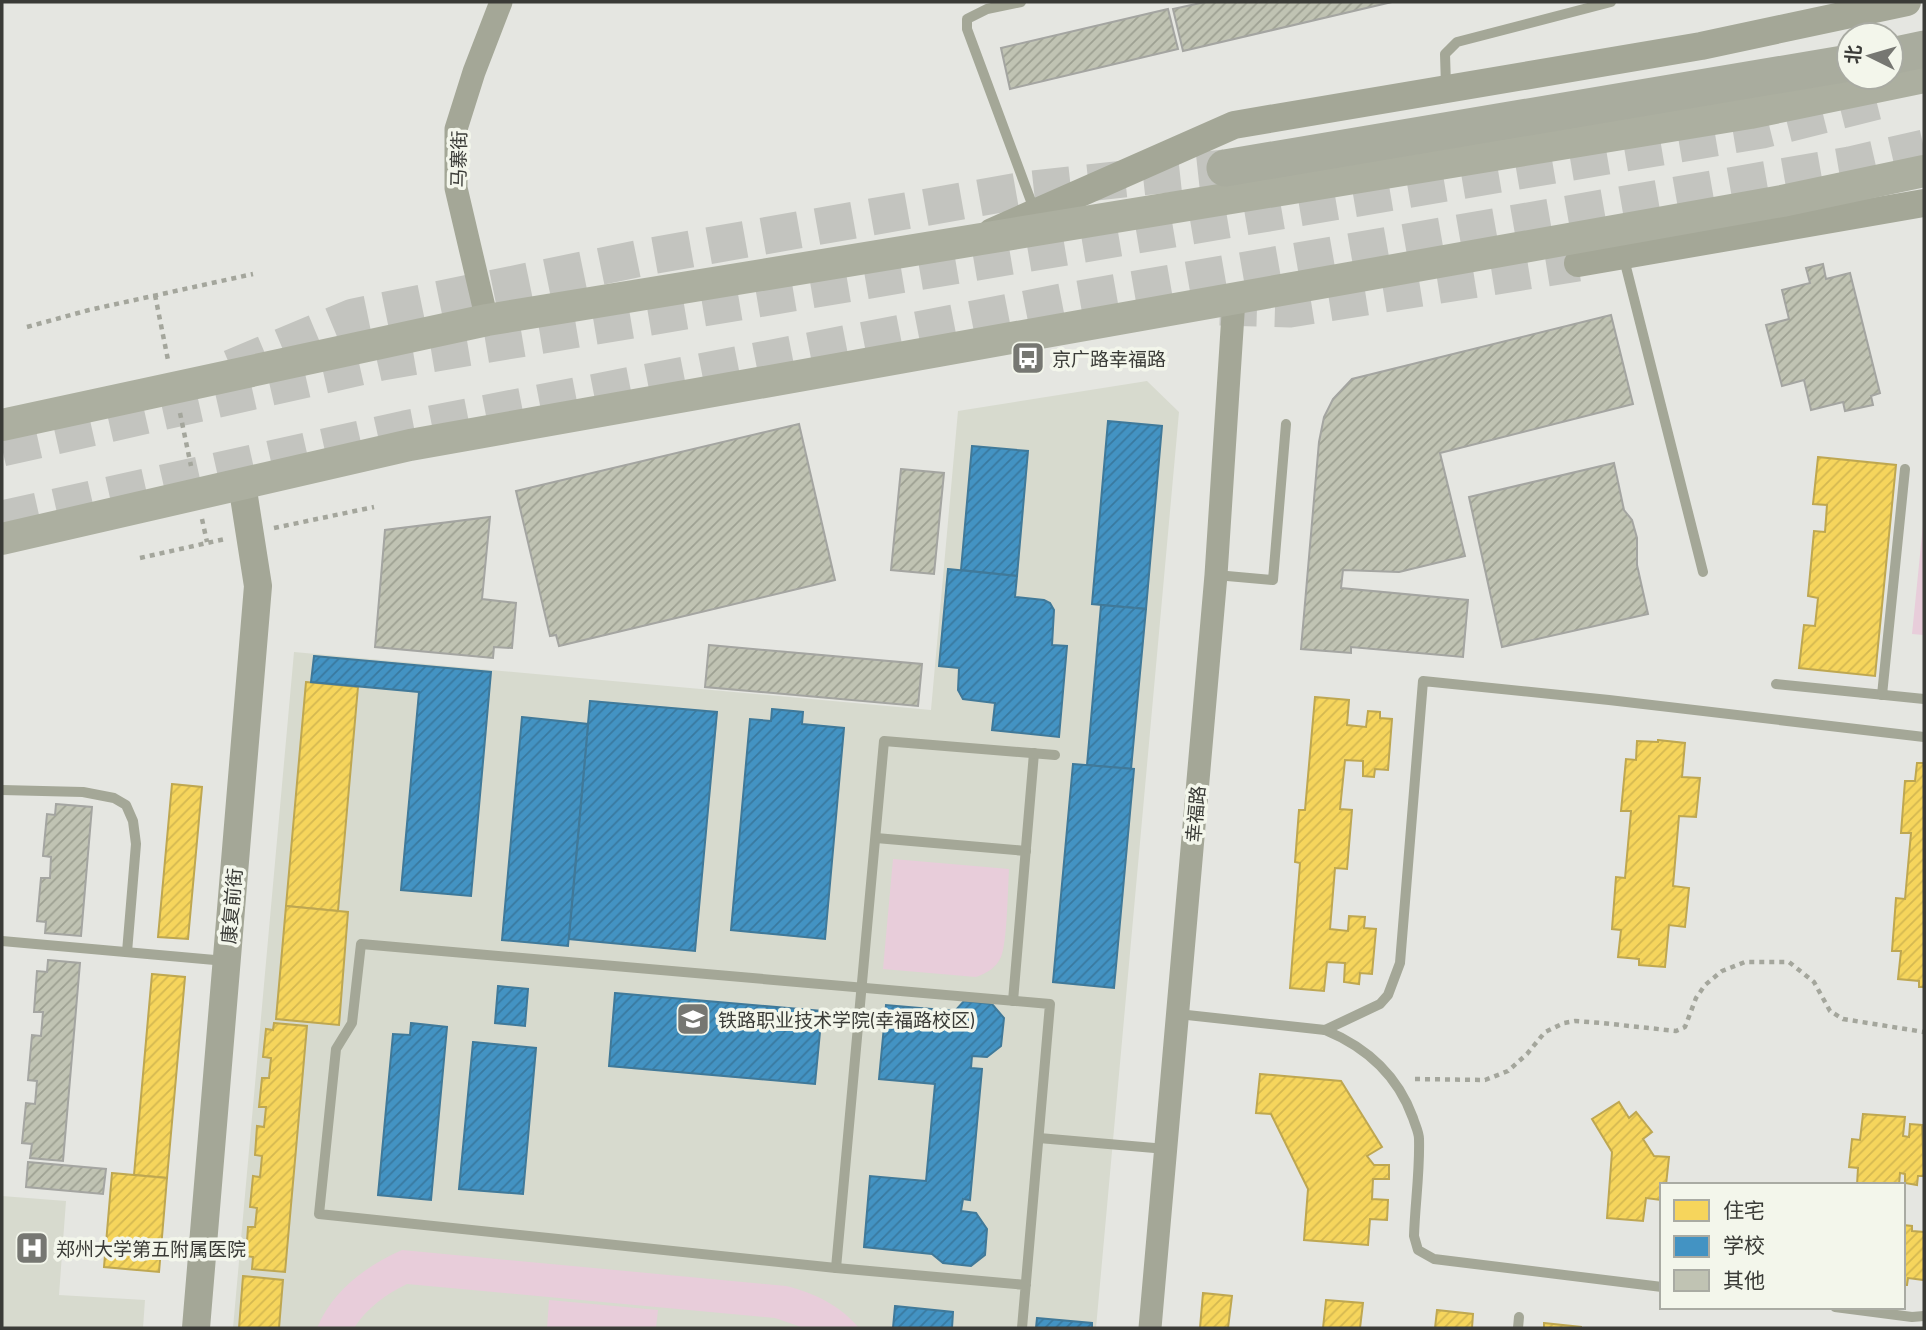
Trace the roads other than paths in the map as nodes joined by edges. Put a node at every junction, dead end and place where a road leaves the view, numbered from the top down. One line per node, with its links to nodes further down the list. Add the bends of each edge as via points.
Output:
1 (501, 2): 19 (street, 马寨街, via 456,129 456,188)
2 (1021, 2): 14 (lane, via 987,9 967,19 967,29)
3 (1611, 2): 5 (lane)
4 (1907, 2): 10 (street, via 1701,46)
5 (1578, 6): 10 (lane, via 1457,42 1445,54)
6 (1924, 49): 7 (highway)
7 (1905, 53)
8 (1835, 65): 11 (highway)
9 (1924, 77): 15 (main road, via 1750,113)
10 (1446, 89): 14 (street, via 1234,125)
11 (1225, 168)
12 (1924, 171): 18 (main road, via 1782,201)
13 (1924, 203): 16 (street)
14 (1035, 212): 15 (street)
15 (975, 241): 19 (main road)
16 (1623, 254): 17 (street); 25 (lane)
17 (1578, 263)
18 (1234, 299): 23 (main road, via 410,445); 26 (street, 幸福路)
19 (487, 320): 21 (main road)
20 (1286, 424): 26 (lane, via 1272,580)
21 (2, 425)
22 (1905, 469): 28 (lane)
23 (242, 484): 24 (main road); 38 (street, 康复前街, via 258,586)
24 (2, 539)
25 (1703, 572)
26 (1216, 575): 41 (street, 幸福路)
27 (1776, 684): 28 (lane)
28 (1882, 695): 29 (lane)
29 (1924, 699)
30 (1924, 737): 42 (lane, via 1423,681 1400,962 1380,1004)
31 (1034, 753): 32 (lane); 34 (lane, via 884,741); 35 (lane)
32 (1055, 755)
33 (2, 790): 37 (lane, via 83,792 126,805 134,821 136,844)
34 (876, 838): 35 (lane); 39 (lane)
35 (1026, 851): 40 (lane)
36 (2, 941): 37 (lane)
37 (127, 952): 38 (lane)
38 (226, 961): 50 (street, 康复前街)
39 (863, 988): 40 (lane); 45 (lane); 45 (lane, via 361,944 352,1023 336,1049 319,1214)
40 (1013, 1001): 43 (lane, via 1051,1004)
41 (1178, 1014): 42 (lane); 44 (street, 幸福路)
42 (1325, 1030): 47 (lane, via 1346,1038 1370,1056 1393,1079 1409,1107 1419,1136 1414,1236 1418,1250 1434,1259)
43 (1039, 1138): 44 (lane); 46 (lane)
44 (1166, 1149): 52 (street, 幸福路)
45 (836, 1268): 46 (lane)
46 (1026, 1285): 51 (lane)
47 (1660, 1287)
48 (1850, 1309): 49 (lane)
49 (1924, 1316)
50 (195, 1328)
51 (1022, 1328)
52 (1150, 1328)

